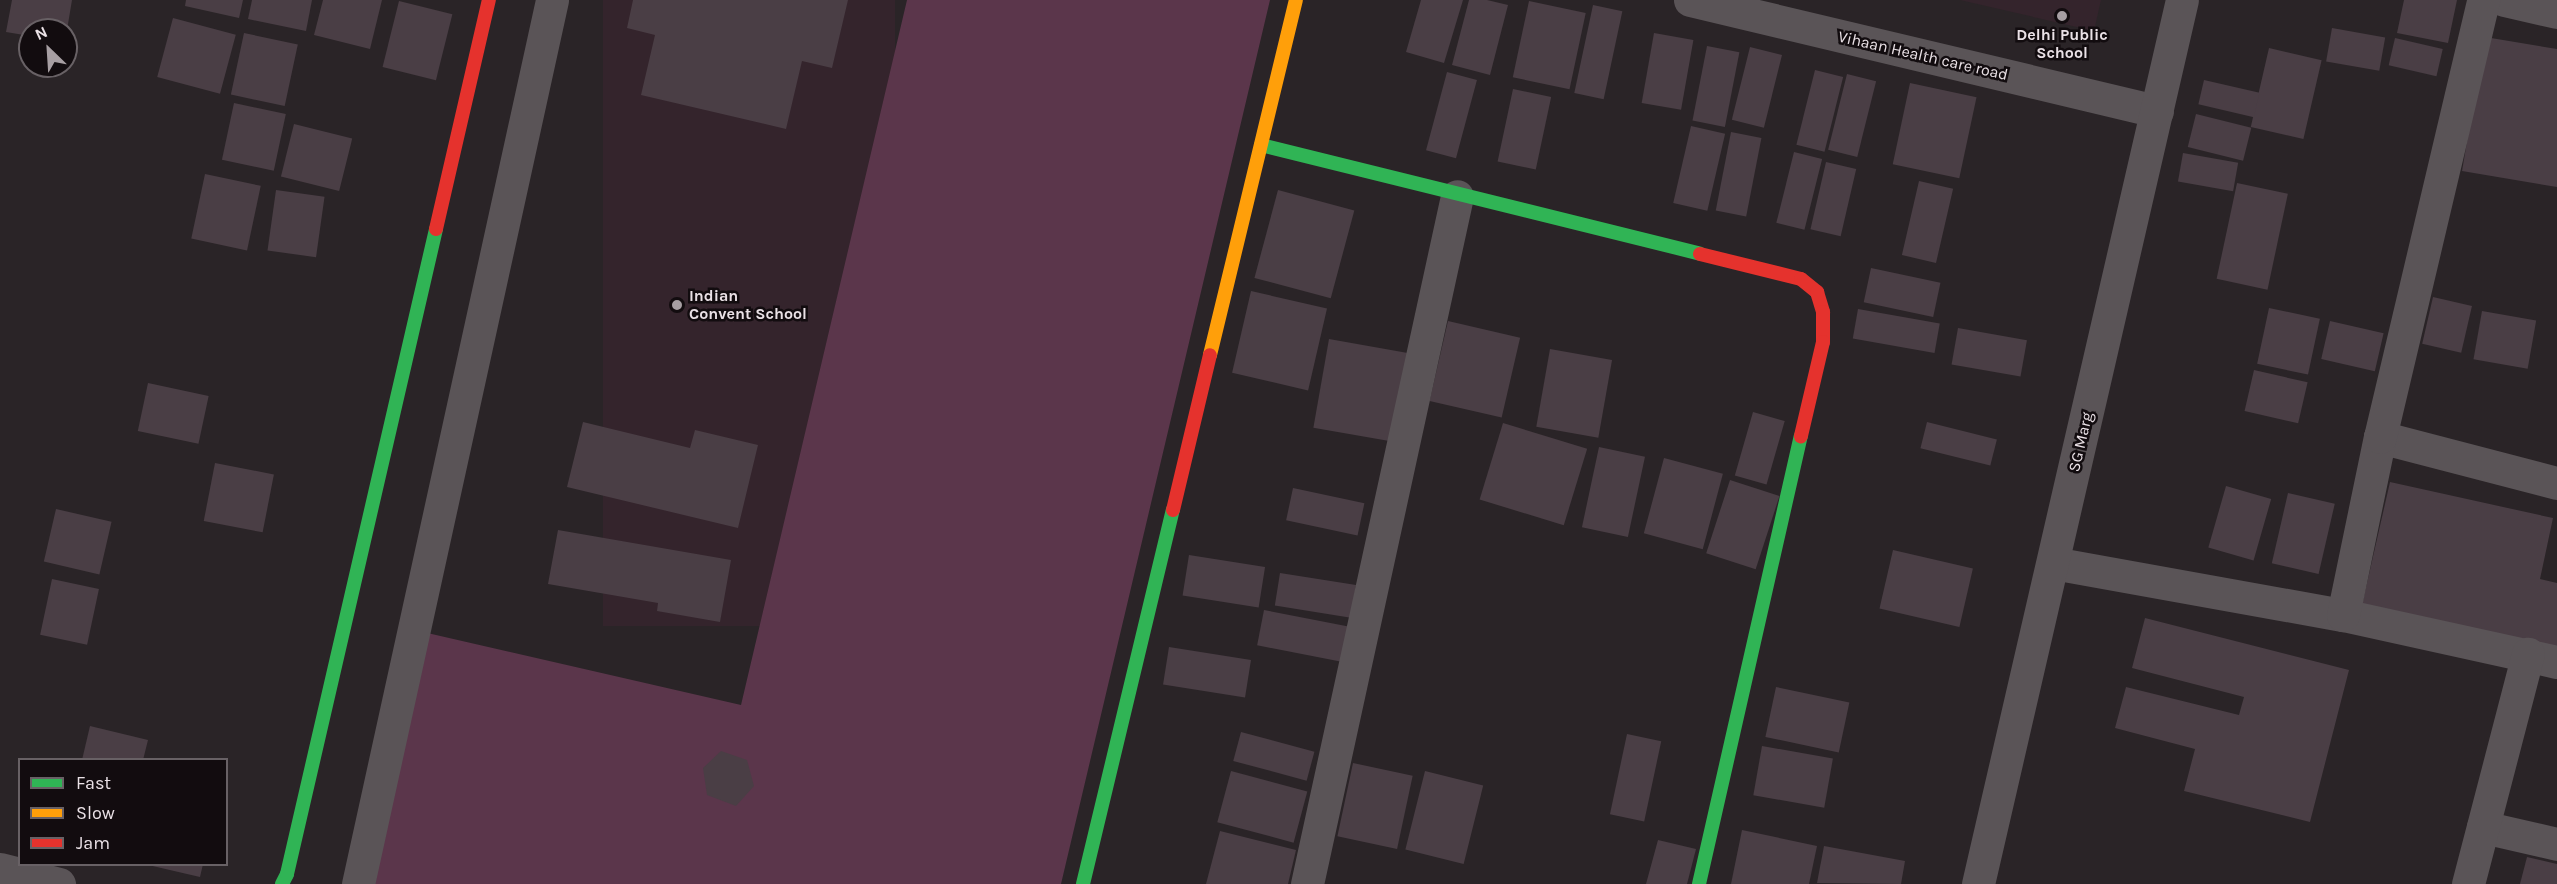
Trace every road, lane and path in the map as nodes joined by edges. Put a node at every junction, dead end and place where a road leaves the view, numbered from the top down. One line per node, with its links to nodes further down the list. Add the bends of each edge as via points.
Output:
1 (489, 0): 21 (street, via 288,874)
2 (552, 0): 22 (street)
3 (1296, 0): 10 (street)
4 (1690, 0): 9 (street, Vihaan Health care road)
5 (2182, 0): 9 (street, SG Marg)
6 (2483, 0): 12 (street)
7 (2504, 0): 8 (street)
8 (2557, 12)
9 (2157, 111): 14 (street, SG Marg)
10 (1262, 146): 11 (street); 23 (street)
11 (1457, 196): 24 (street); 25 (street, via 1801,279 1816,292 1823,312 1823,342)
12 (2380, 437): 13 (street); 15 (street)
13 (2557, 483)
14 (2053, 563): 15 (street); 26 (street, SG Marg)
15 (2343, 615): 16 (street)
16 (2542, 658): 17 (street)
17 (2483, 827): 18 (street); 27 (street)
18 (2557, 844)
19 (0, 869): 20 (street)
20 (59, 884)
21 (282, 884)
22 (358, 884)
23 (1083, 884)
24 (1307, 884)
25 (1698, 884)
26 (1978, 884)
27 (2468, 884)

